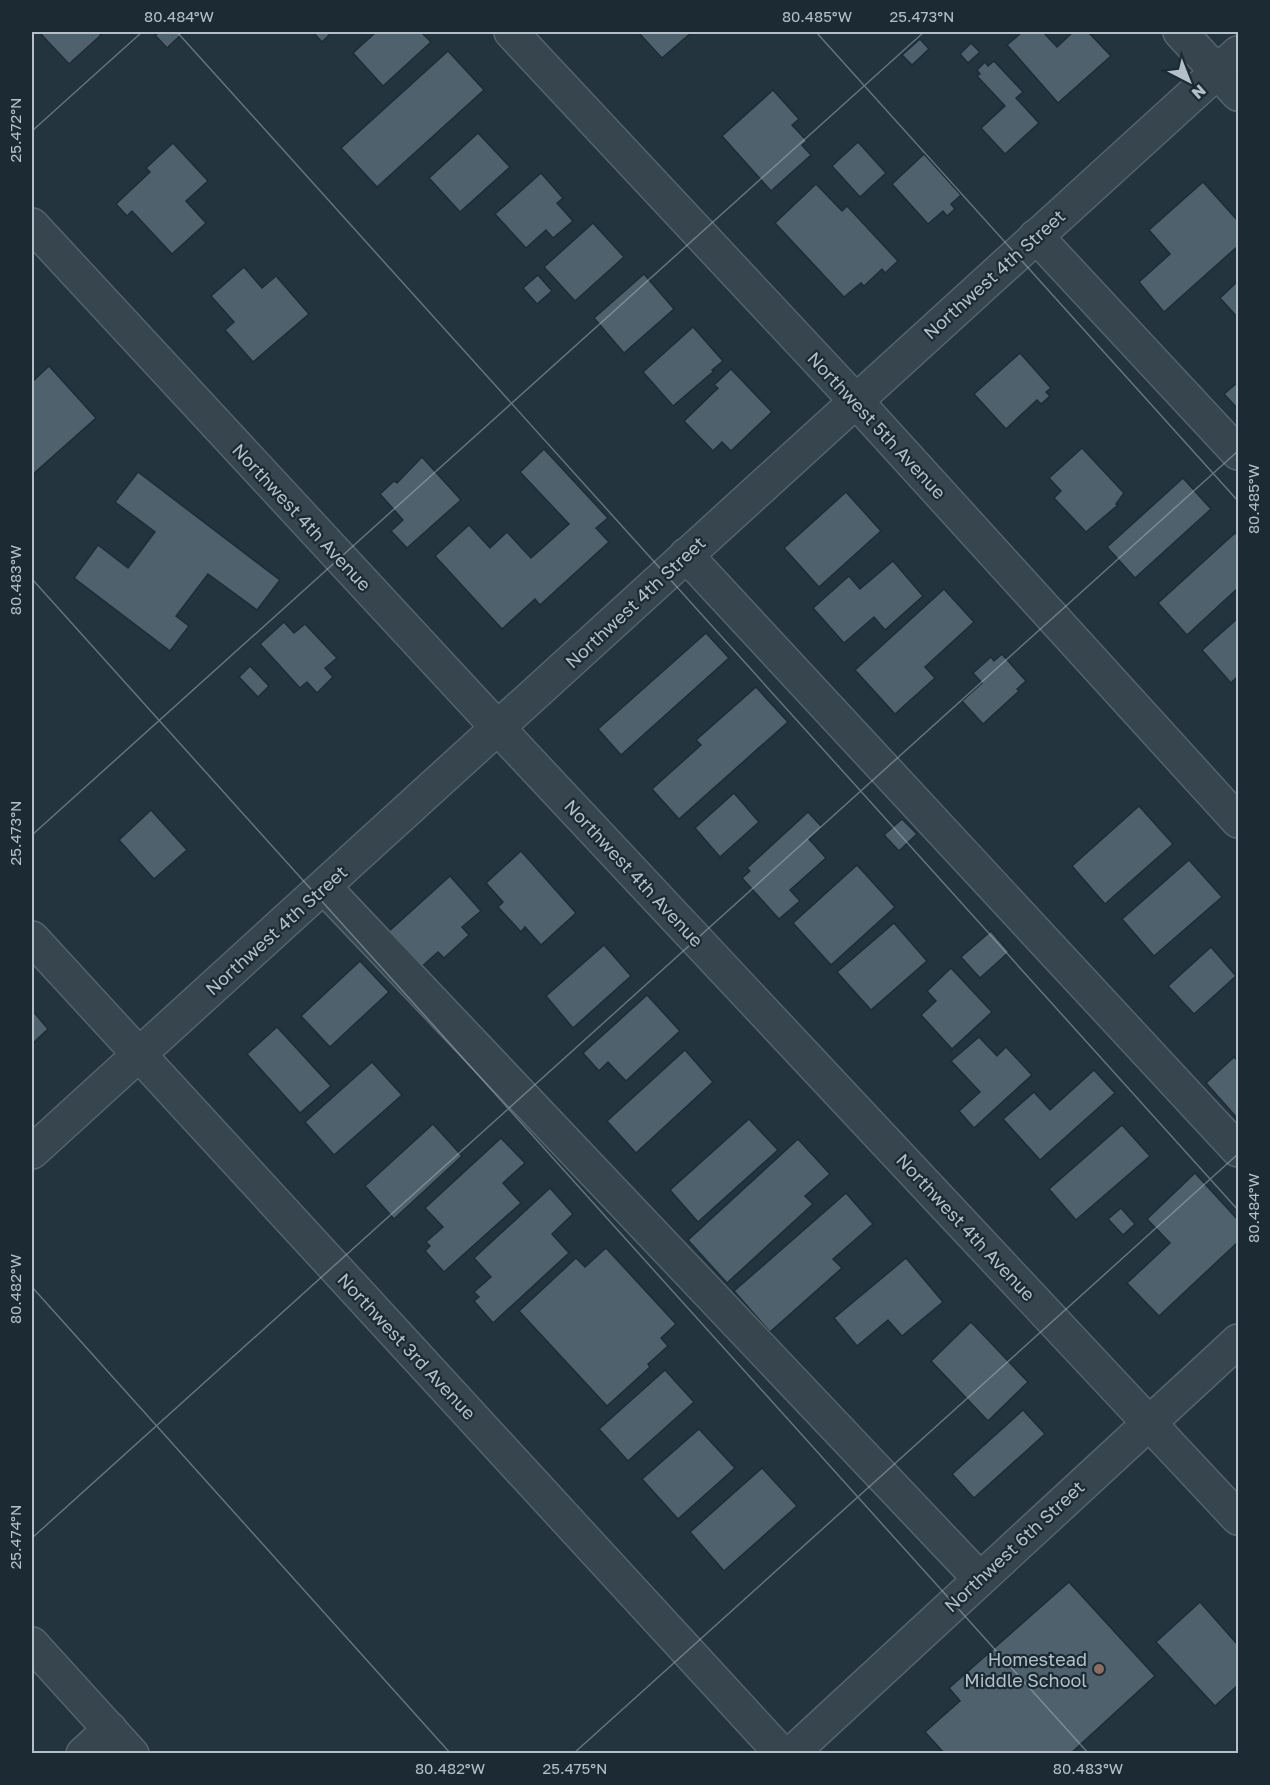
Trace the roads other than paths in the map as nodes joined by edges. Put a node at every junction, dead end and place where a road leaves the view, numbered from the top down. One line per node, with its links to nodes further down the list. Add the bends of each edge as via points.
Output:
1 (511, 32): 6 (street, Northwest 5th Avenue)
2 (1180, 32): 3 (street)
3 (1232, 73): 5 (street, Northwest 4th Street)
4 (32, 225): 9 (street, Northwest 4th Avenue)
5 (1036, 236): 6 (street, Northwest 4th Street); 7 (street)
6 (855, 400): 8 (street, Northwest 4th Street); 10 (street, Northwest 5th Avenue)
7 (1239, 453)
8 (686, 555): 9 (street, Northwest 4th Street); 14 (street)
9 (498, 728): 11 (street, Northwest 4th Street); 17 (street, Northwest 4th Avenue)
10 (1239, 821)
11 (324, 887): 13 (street, Northwest 4th Street); 19 (street)
12 (32, 938): 13 (street, Northwest 3rd Avenue)
13 (139, 1054): 15 (street, Northwest 4th Street); 24 (street, Northwest 3rd Avenue)
14 (1239, 1150)
15 (32, 1152)
16 (1239, 1341): 17 (street, Northwest 6th Street)
17 (1148, 1422): 18 (street, Northwest 4th Avenue); 19 (street, Northwest 6th Street)
18 (1239, 1518)
19 (979, 1578): 25 (street, Northwest 6th Street)
20 (32, 1644): 21 (street)
21 (110, 1729): 22 (street); 23 (street)
22 (83, 1754)
23 (132, 1754)
24 (782, 1754)
25 (791, 1754)

